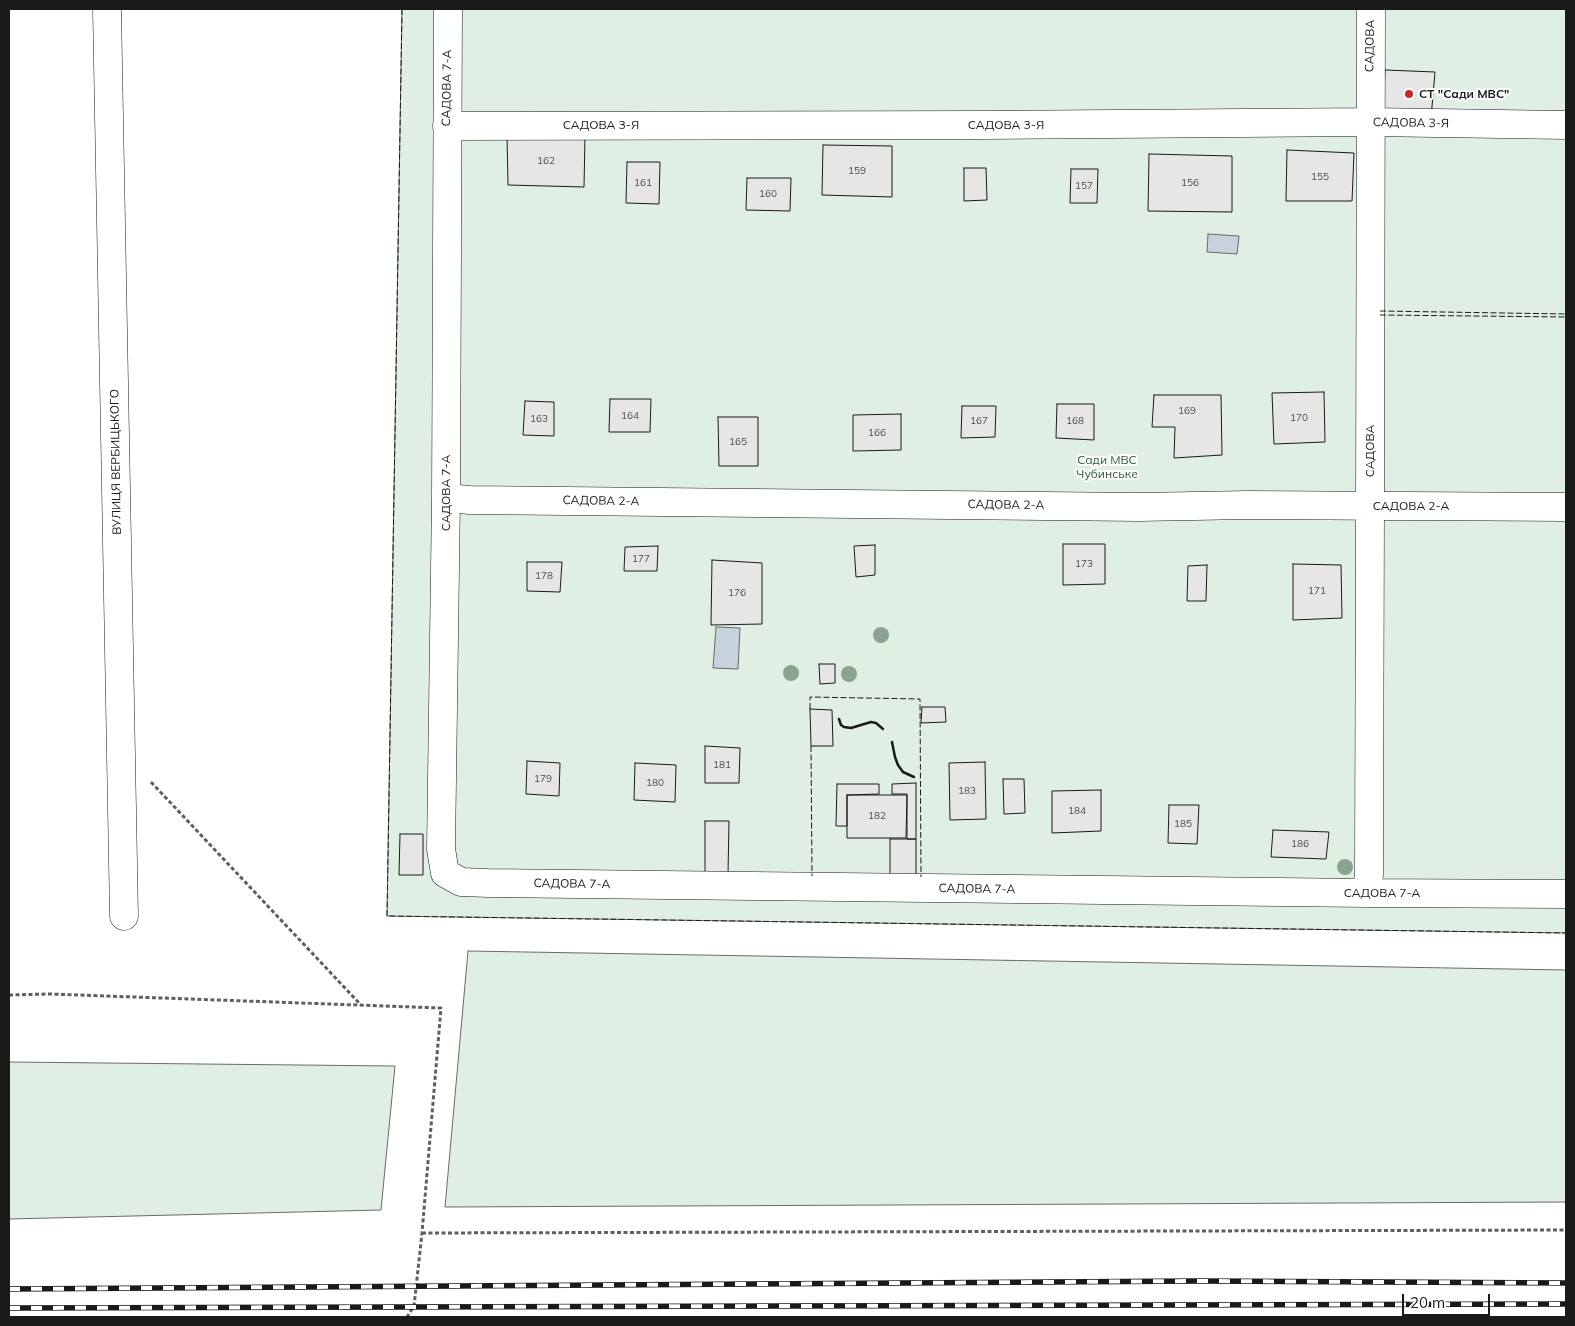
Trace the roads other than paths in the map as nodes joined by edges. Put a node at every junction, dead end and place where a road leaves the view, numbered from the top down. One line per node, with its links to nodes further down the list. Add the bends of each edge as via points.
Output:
1 (107, 9): 12 (street, ВУЛИЦЯ ВЕРБИЦЬКОГО)
2 (448, 9): 6 (street, САДОВА 7-А)
3 (1370, 9): 4 (street, САДОВА)
4 (1370, 122): 5 (street, САДОВА 3-Я); 6 (street, САДОВА 3-Я); 8 (street, САДОВА)
5 (1566, 125)
6 (447, 126): 7 (street, САДОВА 7-А)
7 (446, 498): 8 (street, САДОВА 2-А); 10 (street, САДОВА 7-А, via 441,849 445,873 461,882)
8 (1370, 506): 9 (street, САДОВА 2-А); 10 (street, САДОВА)
9 (1566, 507)
10 (1367, 893): 11 (street, САДОВА 7-А)
11 (1566, 894)
12 (124, 916)

